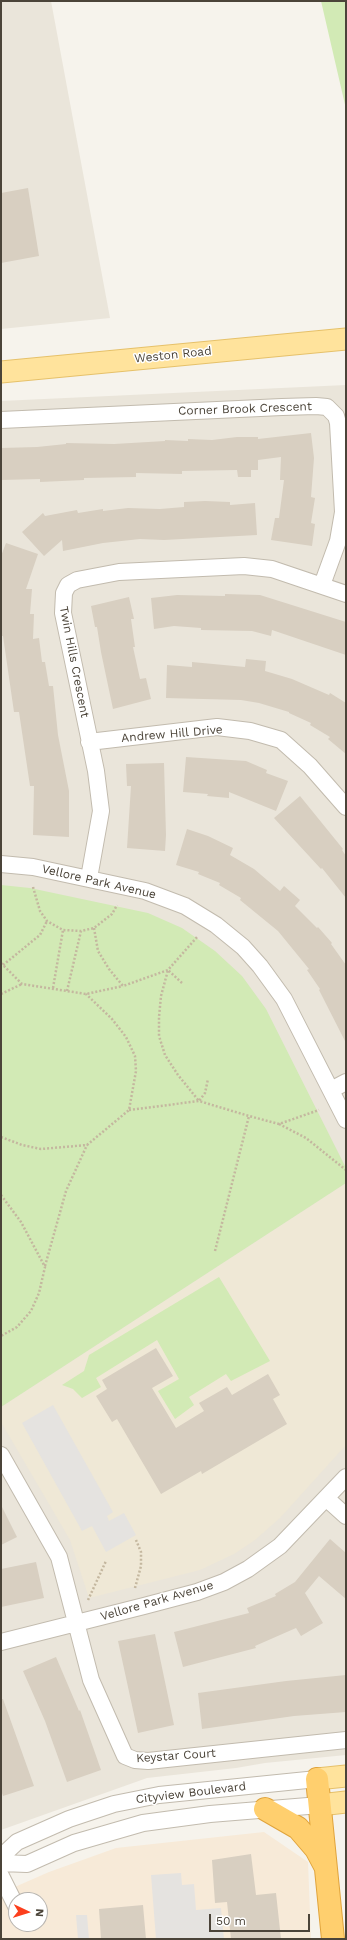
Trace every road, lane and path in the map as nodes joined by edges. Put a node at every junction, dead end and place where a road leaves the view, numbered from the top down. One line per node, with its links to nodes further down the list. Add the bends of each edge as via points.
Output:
1 (346, 339): 2 (main road, Weston Road)
2 (1, 372)
3 (1, 420): 4 (street, Corner Brook Crescent, via 327,407 336,416 338,423 343,512 338,541)
4 (322, 585): 5 (street, Twin Hills Crescent); 6 (street, Twin Hills Crescent, via 272,569 244,566 119,572 77,580 68,585 64,593 63,612)
5 (346, 594)
6 (89, 742): 7 (street, Andrew Hill Drive, via 217,727 250,731 281,740 310,766); 9 (street, Twin Hills Crescent, via 101,811)
7 (346, 807)
8 (1, 864): 9 (street, Vellore Park Avenue, via 33,867)
9 (89, 878): 28 (street, Vellore Park Avenue, via 164,897 200,915 231,936 260,966 284,999)
10 (34, 887): 12 (path, via 36,902)
11 (117, 905): 13 (path, via 112,914)
12 (47, 921): 14 (path); 17 (path, via 40,935)
13 (94, 928): 15 (path); 21 (path, via 98,951)
14 (63, 930): 15 (path); 22 (path)
15 (81, 931): 23 (path)
16 (198, 936): 18 (path)
17 (2, 964): 20 (path)
18 (168, 970): 19 (path); 21 (path); 29 (path, via 158,1017 159,1036 165,1055)
19 (182, 983)
20 (22, 984): 22 (path); 24 (path)
21 (123, 986): 25 (path)
22 (53, 988): 23 (path)
23 (67, 991): 25 (path)
24 (1, 994)
25 (86, 994): 30 (path, via 112,1018 126,1037 134,1056 136,1071)
26 (208, 1079): 29 (path)
27 (346, 1082): 28 (street)
28 (331, 1090): 33 (street, Vellore Park Avenue)
29 (199, 1101): 30 (path); 32 (path)
30 (129, 1110): 36 (path)
31 (319, 1110): 34 (path)
32 (249, 1116): 34 (path); 39 (path)
33 (346, 1120)
34 (279, 1124): 37 (path, via 306,1138)
35 (1, 1137): 36 (path, via 22,1146 41,1149)
36 (87, 1145): 40 (path, via 66,1191)
37 (346, 1170)
38 (1, 1195): 40 (path, via 21,1222)
39 (215, 1251)
40 (45, 1267): 41 (path, via 39,1294 31,1311 17,1327)
41 (1, 1336)
42 (1, 1456): 50 (street, Keystar Court, via 59,1557)
43 (346, 1477): 44 (street, Vellore Park Avenue)
44 (326, 1498): 45 (street); 50 (street, Vellore Park Avenue, via 280,1546 237,1576 197,1592)
45 (346, 1516)
46 (136, 1540): 48 (path, via 141,1552 141,1566)
47 (106, 1561): 49 (path)
48 (135, 1588)
49 (88, 1600)
50 (76, 1623): 51 (street, Vellore Park Avenue); 52 (street, Keystar Court, via 93,1686 124,1756 130,1759 148,1761)
51 (1, 1642)
52 (346, 1740)
53 (346, 1776): 54 (main road, Cityview Boulevard)
54 (317, 1779): 56 (highway); 58 (street, Cityview Boulevard, via 159,1795 114,1804 69,1819 17,1842)
55 (346, 1802): 56 (main road, Cityview Boulevard)
56 (320, 1805): 57 (street, Cityview Boulevard); 60 (highway)
57 (265, 1809): 59 (street, Cityview Boulevard, via 143,1823 74,1843 26,1864); 60 (highway, via 298,1828 316,1849)
58 (1, 1857)
59 (1, 1863)
60 (326, 1868): 63 (highway)
61 (1, 1876): 62 (street)
62 (9, 1892)
63 (333, 1939)

